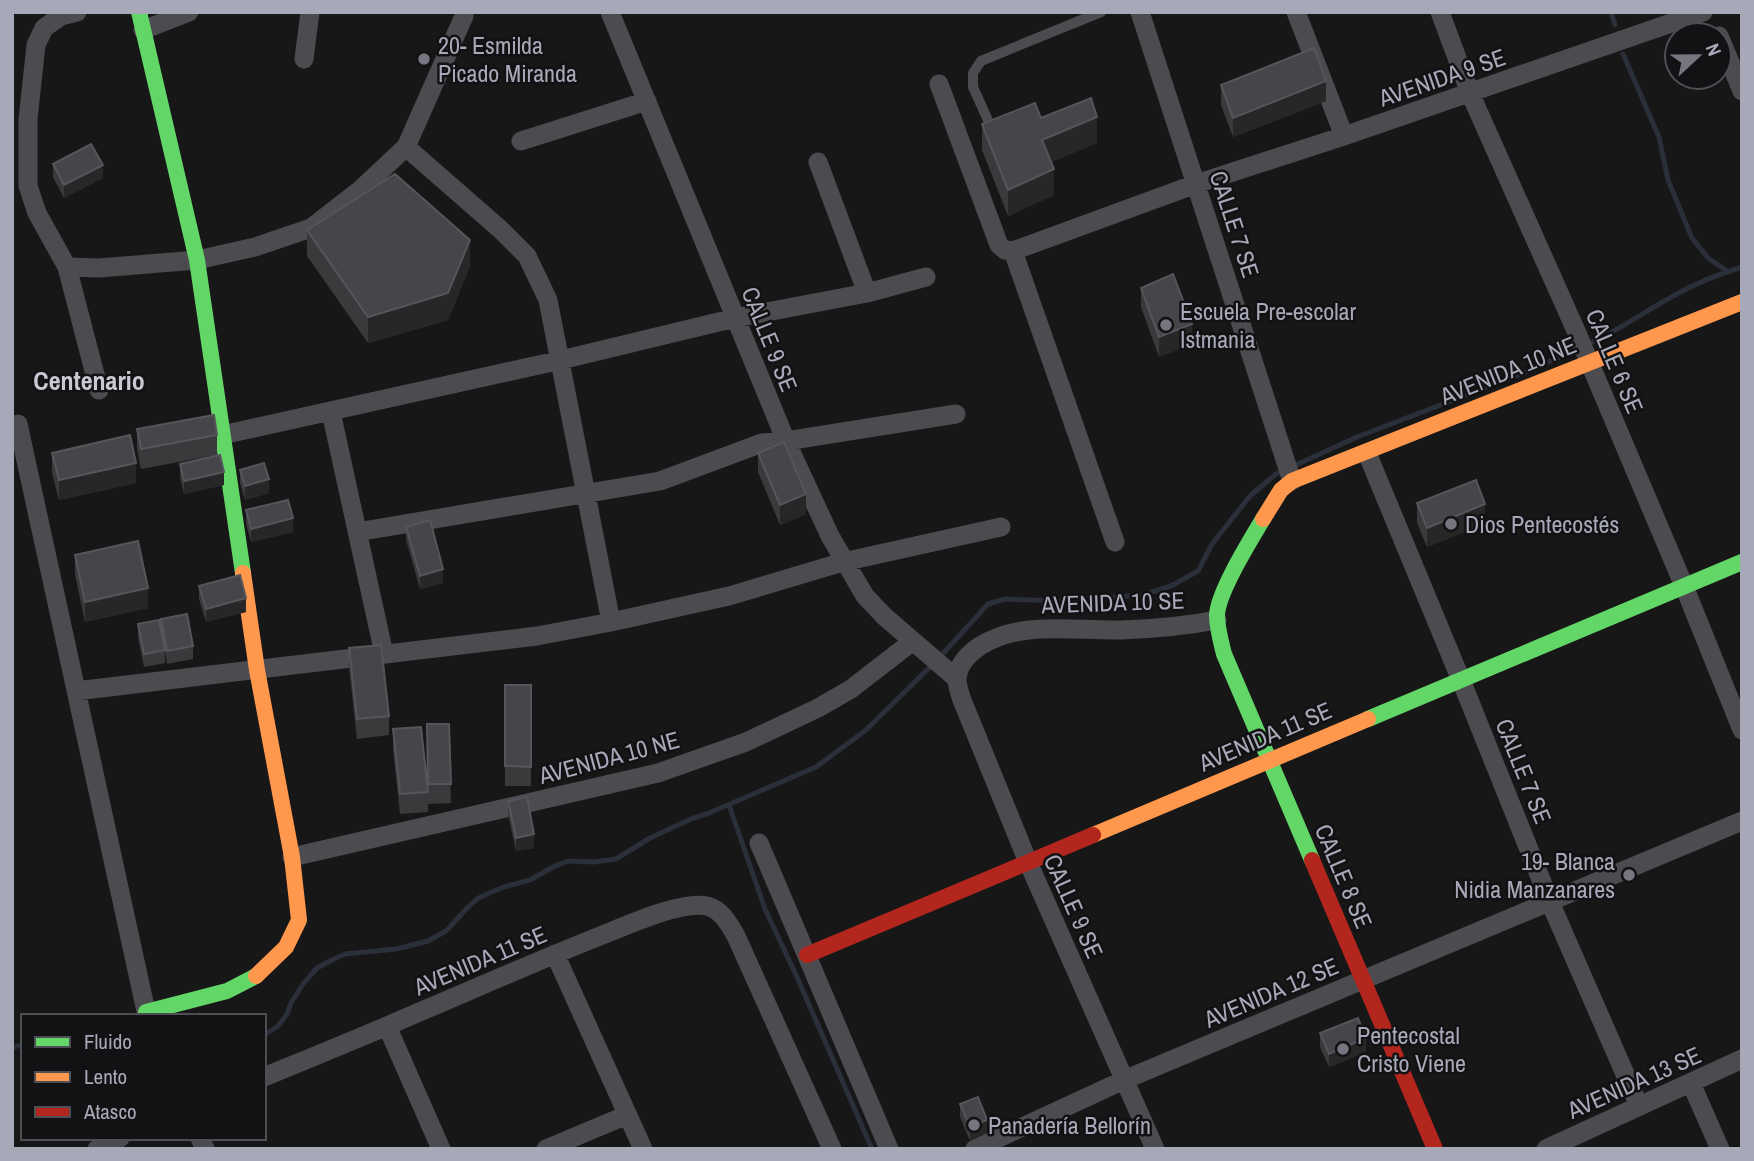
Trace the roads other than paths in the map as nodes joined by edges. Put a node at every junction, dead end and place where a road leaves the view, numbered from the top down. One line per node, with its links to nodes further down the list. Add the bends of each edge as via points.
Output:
1 (77, 12): 24 (street, via 44,28 36,45)
2 (190, 12): 11 (street)
3 (310, 12): 12 (street)
4 (610, 12): 17 (street, CALLE 9 SE)
5 (1101, 12): 18 (lane, via 981,61 974,73 974,87)
6 (1140, 12): 23 (street, CALLE 7 SE)
7 (1296, 12): 19 (street)
8 (1440, 12): 16 (street, CALLE 6 SE)
9 (1703, 12): 16 (street, AVENIDA 9 SE)
10 (463, 13): 21 (street)
11 (141, 21): 26 (street)
12 (304, 59)
13 (1733, 69): 15 (street)
14 (939, 84): 25 (street, via 999,245)
15 (1742, 91)
16 (1470, 93): 19 (street, AVENIDA 9 SE); 33 (street, CALLE 6 SE)
17 (647, 101): 20 (street); 31 (street, CALLE 9 SE)
18 (991, 127)
19 (1344, 136): 23 (street, AVENIDA 9 SE)
20 (521, 141)
21 (406, 147): 26 (street, via 311,228); 32 (street, via 527,256 548,300)
22 (818, 162): 29 (street)
23 (1196, 184): 25 (street, AVENIDA 9 SE); 41 (street, CALLE 7 SE)
24 (20, 188): 27 (street)
25 (1013, 251): 45 (street)
26 (197, 260): 27 (street); 38 (street)
27 (67, 267): 34 (street)
28 (926, 277): 29 (street)
29 (867, 293): 31 (street)
30 (1742, 302): 33 (street, AVENIDA 10 NE)
31 (735, 318): 32 (street); 39 (street, CALLE 9 SE)
32 (561, 360): 35 (street); 42 (street)
33 (1588, 361): 40 (street, AVENIDA 10 NE); 48 (street, CALLE 6 SE)
34 (99, 390)
35 (331, 412): 38 (street); 44 (street)
36 (956, 414): 39 (street)
37 (18, 425): 56 (street)
38 (222, 435): 53 (street)
39 (786, 441): 42 (street, via 762,443 660,481); 46 (street, CALLE 9 SE)
40 (1367, 453): 41 (street, AVENIDA 10 NE); 55 (street, CALLE 7 SE)
41 (1291, 477): 49 (street, AVENIDA 10 SE, via 1223,592)
42 (587, 494): 44 (street); 50 (street)
43 (1001, 527): 46 (street)
44 (357, 531): 52 (street)
45 (1115, 542)
46 (843, 562): 50 (street, via 729,596); 51 (street, CALLE 9 SE, via 865,596)
47 (1742, 562): 48 (street, AVENIDA 11 SE)
48 (1684, 586): 55 (street, AVENIDA 11 SE); 57 (street, CALLE 6 SE)
49 (1217, 620): 54 (street, AVENIDA 10 SE, via 1177,627 1013,632 973,650); 58 (street, CALLE 8 SE, via 1224,654)
50 (611, 622): 52 (street, via 537,636)
51 (913, 641): 54 (street, CALLE 9 SE); 61 (street, AVENIDA 10 NE, via 818,708 746,742 658,774)
52 (384, 654): 53 (street)
53 (257, 670): 56 (street); 61 (street)
54 (952, 675): 62 (street, CALLE 9 SE)
55 (1461, 680): 58 (street, AVENIDA 11 SE); 63 (street, CALLE 7 SE)
56 (76, 691): 67 (street)
57 (1742, 730)
58 (1270, 760): 62 (street, AVENIDA 11 SE); 66 (street, CALLE 8 SE)
59 (1742, 821): 63 (street, AVENIDA 12 SE)
60 (759, 843): 65 (street)
61 (292, 858): 67 (street, via 299,920 286,947 255,977)
62 (1028, 862): 65 (street, AVENIDA 11 SE); 71 (street, CALLE 9 SE)
63 (1550, 902): 66 (street, AVENIDA 12 SE); 73 (street, CALLE 7 SE)
64 (555, 954): 68 (street, AVENIDA 11 SE); 74 (street); 80 (street, AVENIDA 11 SE, via 687,906 717,911 736,936)
65 (807, 955): 81 (street)
66 (1364, 980): 71 (street, AVENIDA 12 SE); 84 (street, CALLE 8 SE)
67 (147, 1014)
68 (387, 1026): 70 (street, AVENIDA 11 SE); 77 (street)
69 (1742, 1059): 72 (street, AVENIDA 13 SE)
70 (266, 1076)
71 (1124, 1080): 82 (street, AVENIDA 12 SE); 83 (street, CALLE 9 SE)
72 (1691, 1083): 73 (street, AVENIDA 13 SE); 86 (street)
73 (1639, 1106): 85 (street, AVENIDA 13 SE)
74 (627, 1115): 78 (street); 79 (street)
75 (116, 1140): 76 (street)
76 (97, 1149)
77 (441, 1149)
78 (546, 1149)
79 (643, 1149)
80 (832, 1149)
81 (890, 1149)
82 (975, 1149)
83 (1155, 1149)
84 (1435, 1149)
85 (1546, 1149)
86 (1720, 1149)

